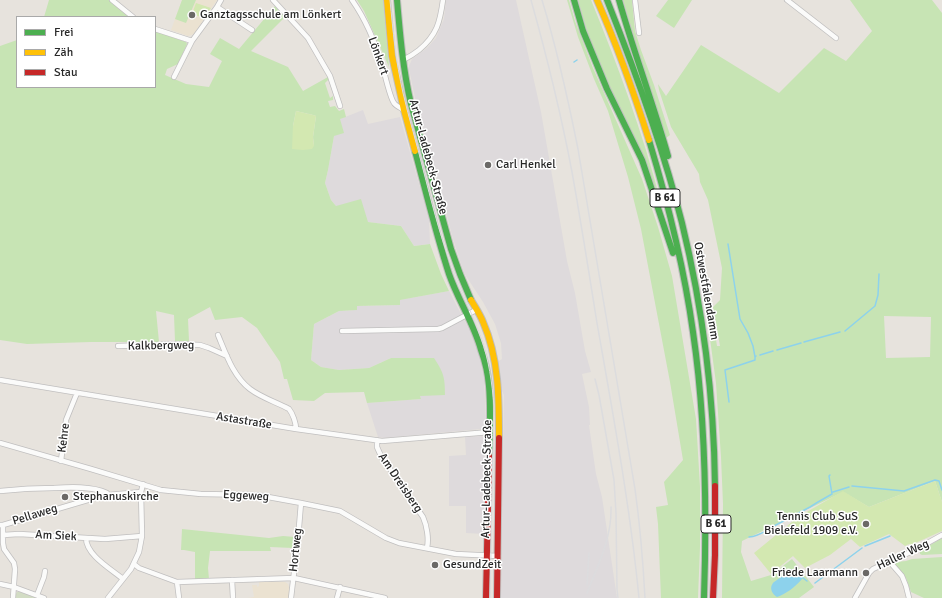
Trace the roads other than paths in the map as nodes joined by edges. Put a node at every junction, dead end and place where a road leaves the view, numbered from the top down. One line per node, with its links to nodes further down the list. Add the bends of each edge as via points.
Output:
1 (112, 0): 15 (street)
2 (221, 0): 14 (street)
3 (274, 0): 23 (street, via 308,38 330,76)
4 (352, 0): 24 (street, Lönkert, via 377,49 393,103)
5 (386, 0): 24 (main road, Artur-Ladebeck-Straße, via 392,56)
6 (397, 0): 21 (main road, Artur-Ladebeck-Straße)
7 (443, 0): 21 (street, via 435,33 430,40)
8 (574, 0): 34 (main road, B 61, via 583,31 607,89 642,160 670,242 678,271)
9 (597, 0): 34 (main road, Ostwestfalendamm / B 61, via 639,110 670,215 690,318)
10 (606, 0): 25 (main road, Ostwestfalendamm / B 61, via 649,111)
11 (619, 0): 25 (main road, via 666,146)
12 (635, 0): 18 (street)
13 (787, 0): 19 (street)
14 (217, 7): 17 (street); 20 (street)
15 (131, 16)
16 (156, 29): 20 (street)
17 (252, 30)
18 (639, 33)
19 (836, 38)
20 (192, 41): 22 (street)
21 (403, 60): 26 (main road, Artur-Ladebeck-Straße, via 406,83 450,244 458,271)
22 (174, 77)
23 (340, 106)
24 (404, 110): 27 (main road, Artur-Ladebeck-Straße, via 444,258)
25 (679, 212): 75 (main road, Ostwestfalendamm / B 61, via 697,296 709,384 716,506)
26 (476, 310): 27 (street); 52 (main road, Artur-Ladebeck-Straße, via 491,347 498,388)
27 (467, 314): 28 (street, via 438,329); 36 (main road, Artur-Ladebeck-Straße, via 478,339 485,365 490,396)
28 (342, 331)
29 (218, 335): 31 (street)
30 (118, 346): 31 (street, Kalkbergweg, via 200,345)
31 (227, 356): 35 (street, via 234,371 249,388 292,412)
32 (0, 380): 33 (street, Astastraße)
33 (77, 393): 35 (street, Astastraße); 39 (street, Kehre, via 66,420)
34 (701, 405): 74 (main road, Ostwestfalendamm / B 61, via 706,503)
35 (296, 429): 37 (street, Astastraße)
36 (490, 432): 37 (street, Astastraße); 51 (main road, Artur-Ladebeck-Straße)
37 (377, 440): 50 (street, Am Dreisberg, via 381,456 426,523)
38 (0, 443): 39 (street, Eggeweg)
39 (61, 461): 40 (street, Eggeweg)
40 (143, 484): 42 (street); 44 (street, Eggeweg, via 174,492 257,495)
41 (0, 491): 43 (street, via 70,487 98,490)
42 (141, 492): 43 (street, Pellaweg); 47 (street)
43 (108, 495): 45 (street, Pellaweg)
44 (301, 503): 50 (street, Eggeweg, via 336,510 392,541); 56 (street, Hortweg)
45 (1, 525): 46 (street)
46 (3, 535): 49 (street, Am Siek); 61 (street, via 4,549 16,569)
47 (142, 536): 49 (street, Am Siek); 54 (street)
48 (942, 536): 53 (street, Haller Weg)
49 (86, 538): 57 (street, Am Siek, via 88,547 95,557)
50 (427, 548): 51 (street, Eggeweg, via 456,554)
51 (487, 556): 52 (street, Artur-Ladebeck-Straße); 72 (main road, Artur-Ladebeck-Straße)
52 (498, 556): 73 (main road, Artur-Ladebeck-Straße)
53 (889, 561): 76 (street, Haller Weg, via 871,570); 77 (street, via 902,576)
54 (134, 564): 57 (street); 59 (street)
55 (44, 571): 63 (street)
56 (294, 578): 58 (street); 62 (street); 69 (street, Hortweg)
57 (124, 579): 66 (street)
58 (232, 580): 59 (street); 68 (street)
59 (177, 582): 67 (street)
60 (0, 584): 61 (street)
61 (14, 587): 63 (street); 64 (street)
62 (340, 587): 70 (street); 71 (street)
63 (37, 595): 65 (street)
64 (13, 598)
65 (44, 598)
66 (108, 598)
67 (179, 598)
68 (233, 598)
69 (291, 598)
70 (337, 598)
71 (385, 598)
72 (486, 598)
73 (496, 598)
74 (704, 598)
75 (713, 598)
76 (855, 598)
77 (909, 598)

